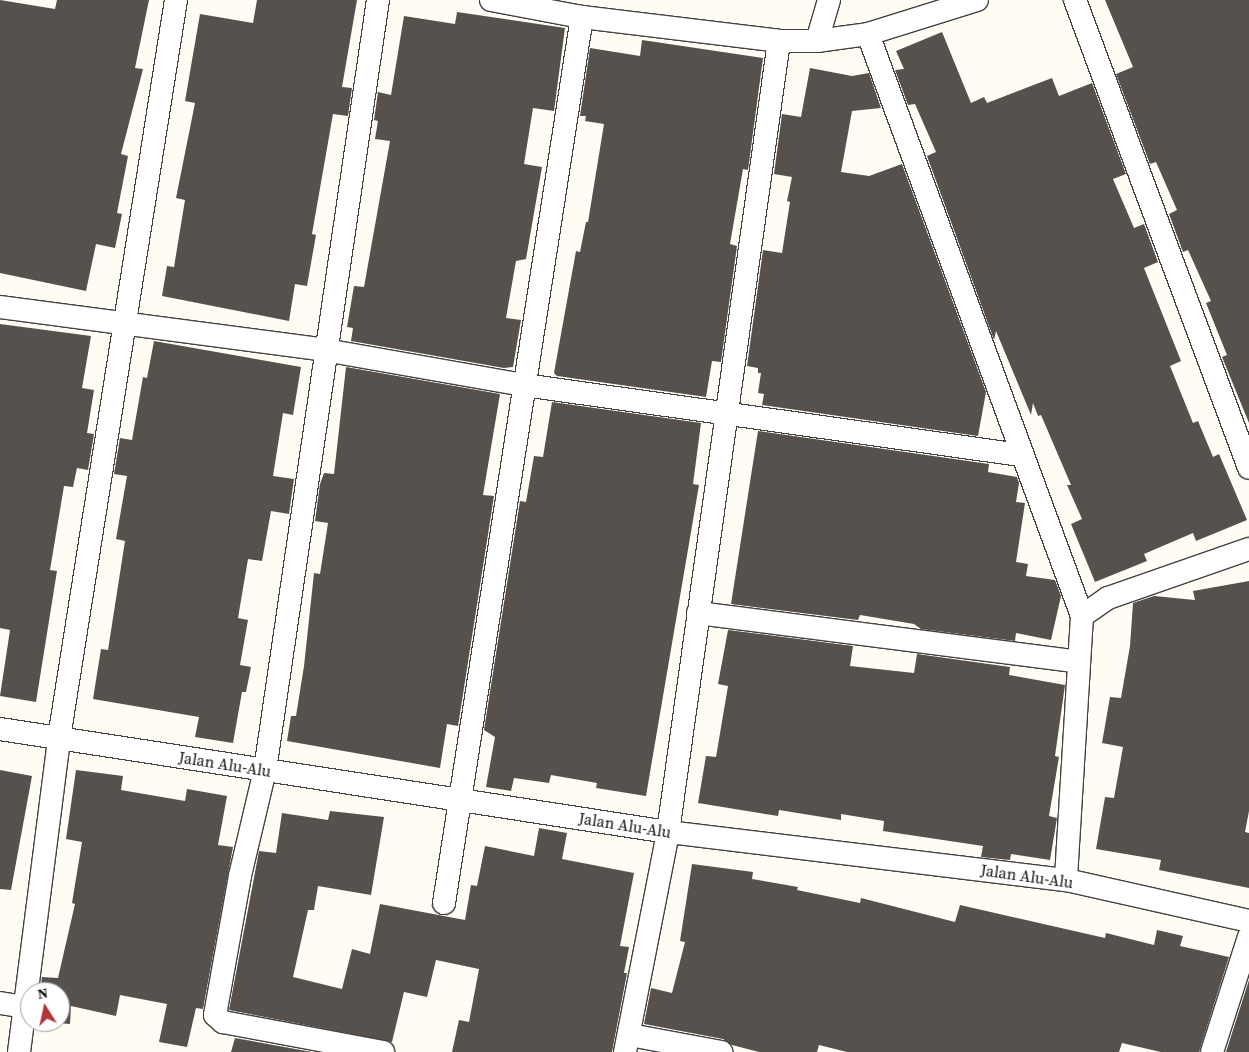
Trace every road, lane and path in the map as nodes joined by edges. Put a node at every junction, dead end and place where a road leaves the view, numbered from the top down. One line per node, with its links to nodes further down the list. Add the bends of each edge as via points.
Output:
1 (176, 0): 12 (street)
2 (378, 0): 13 (street)
3 (491, 0): 7 (street)
4 (829, 0): 10 (street)
5 (977, 0): 8 (street)
6 (1075, 0): 17 (street)
7 (582, 17): 9 (street); 14 (street)
8 (868, 34): 10 (street); 16 (street)
9 (779, 41): 10 (street); 15 (street)
10 (816, 41)
11 (0, 306): 12 (street)
12 (123, 324): 13 (street); 23 (street)
13 (325, 350): 14 (street); 24 (street)
14 (524, 385): 15 (street); 25 (street)
15 (728, 412): 16 (street); 19 (street)
16 (1020, 455): 20 (street)
17 (1249, 468)
18 (1249, 549): 20 (street, via 1108,598)
19 (698, 613): 21 (street); 26 (street)
20 (1082, 616): 21 (street)
21 (1078, 662): 27 (street)
22 (0, 729): 23 (street, Jalan Alu-Alu)
23 (59, 738): 24 (street, Jalan Alu-Alu); 31 (street)
24 (265, 770): 25 (street, Jalan Alu-Alu); 37 (street, via 240,876 214,1015 223,1022)
25 (462, 800): 26 (street, Jalan Alu-Alu); 28 (street)
26 (668, 832): 27 (street, Jalan Alu-Alu); 35 (street)
27 (1066, 880): 29 (street, Jalan Alu-Alu)
28 (444, 903)
29 (1249, 922)
30 (1249, 937): 39 (street)
31 (27, 982)
32 (0, 1003): 33 (street)
33 (20, 1006)
34 (21, 1032): 36 (street)
35 (627, 1044): 38 (street)
36 (19, 1052)
37 (383, 1052)
38 (721, 1052)
39 (1212, 1052)

